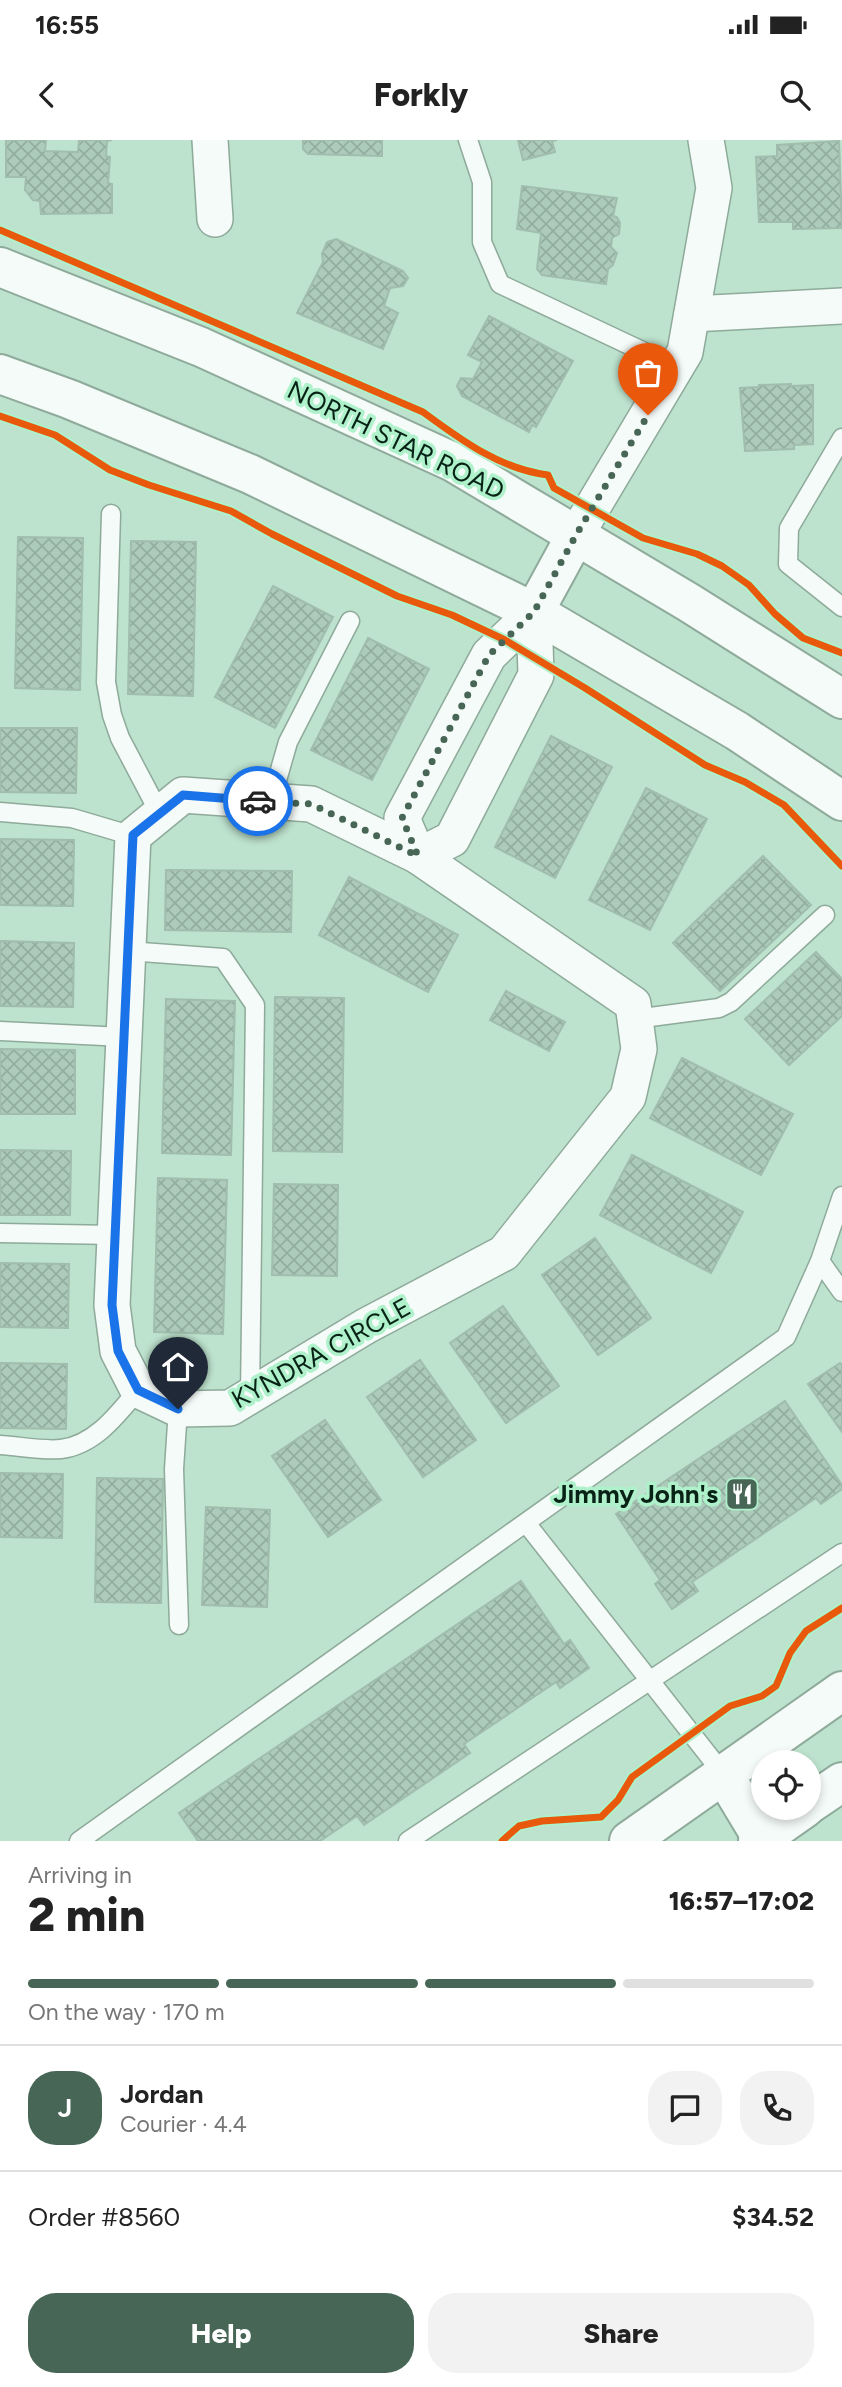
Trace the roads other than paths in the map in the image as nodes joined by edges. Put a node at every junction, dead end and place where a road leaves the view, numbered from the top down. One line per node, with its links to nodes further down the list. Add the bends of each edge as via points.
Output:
1 (210, 140): 4 (street)
2 (468, 140): 8 (lane, via 482,182 482,242 499,284)
3 (706, 140): 7 (street, via 714,188)
4 (215, 219)
5 (0, 267): 12 (main road, NORTH STAR ROAD, via 201,346 453,462)
6 (842, 306): 7 (street)
7 (692, 314): 8 (street, via 685,352)
8 (676, 367): 12 (street)
9 (0, 374): 14 (main road, via 250,474)
10 (842, 438): 13 (lane, via 789,528 788,564)
11 (111, 514): 20 (lane, via 106,682 120,738)
12 (576, 535): 14 (main road); 16 (main road, NORTH STAR ROAD)
13 (842, 607)
14 (534, 612): 17 (main road, via 737,731); 22 (street, via 536,675 452,839); 22 (street, via 489,655 402,818)
15 (350, 621): 18 (lane, via 288,742)
16 (842, 699)
17 (842, 801)
18 (271, 802): 20 (street, KYNDRA CIRCLE, via 183,795); 22 (street, KYNDRA CIRCLE, via 311,804)
19 (0, 812): 21 (lane, via 72,818)
20 (160, 814): 21 (street, KYNDRA CIRCLE)
21 (133, 835): 24 (street)
22 (418, 856): 25 (street, KYNDRA CIRCLE, via 634,1004)
23 (825, 915): 25 (lane, via 731,1002 719,1008)
24 (128, 951): 27 (street); 34 (lane, via 223,958 256,1005)
25 (635, 1019): 34 (street, KYNDRA CIRCLE, via 639,1049 628,1097 504,1253 366,1326)
26 (0, 1031): 27 (lane)
27 (124, 1037): 30 (street)
28 (842, 1196): 31 (lane)
29 (0, 1233): 30 (lane)
30 (115, 1235): 33 (street, via 112,1305 118,1351)
31 (820, 1261): 32 (lane); 37 (lane, via 786,1337)
32 (842, 1292)
33 (138, 1390): 35 (street, KYNDRA CIRCLE); 36 (lane, via 114,1419 85,1442 61,1449)
34 (250, 1396): 35 (street, KYNDRA CIRCLE, via 230,1408)
35 (178, 1409): 39 (lane, via 174,1469)
36 (0, 1445)
37 (526, 1523): 40 (lane); 46 (lane)
38 (842, 1553): 40 (lane)
39 (179, 1625)
40 (649, 1680): 42 (lane); 50 (lane)
41 (842, 1692): 42 (main road)
42 (724, 1774): 47 (main road); 51 (main road)
43 (842, 1782): 44 (main road)
44 (821, 1796)
45 (788, 1820): 47 (main road)
46 (100, 1826): 48 (lane); 49 (lane)
47 (762, 1840)
48 (79, 1841)
49 (111, 1841)
50 (408, 1841)
51 (629, 1841)

